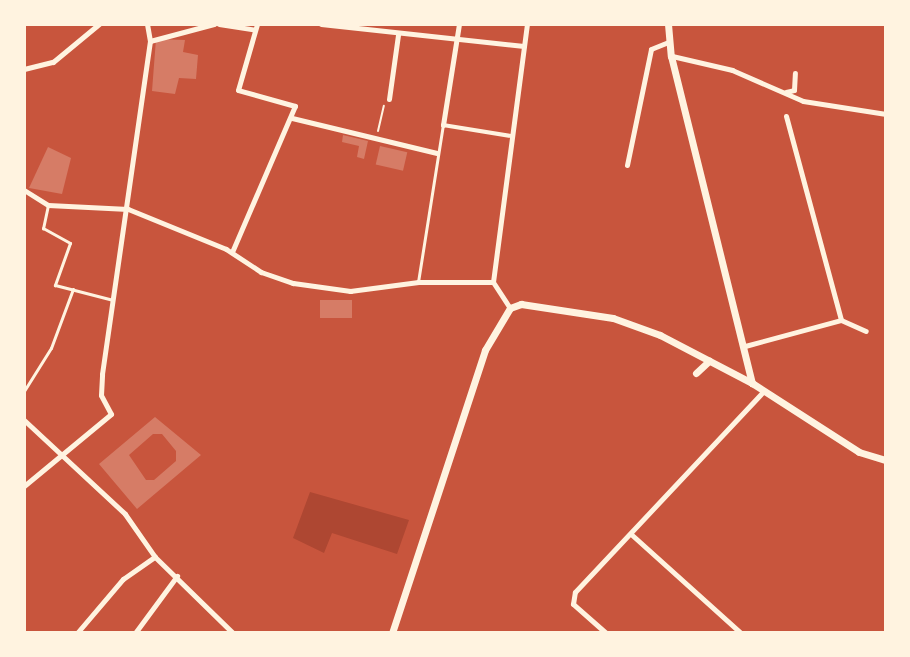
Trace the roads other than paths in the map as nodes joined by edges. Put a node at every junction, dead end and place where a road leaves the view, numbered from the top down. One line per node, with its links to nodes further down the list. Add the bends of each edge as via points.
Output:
1 (99, 24): 15 (street, via 53,62)
2 (147, 24): 11 (street)
3 (217, 24): 8 (street); 11 (street)
4 (321, 24): 9 (street)
5 (459, 24): 10 (street)
6 (527, 24): 13 (street)
7 (668, 24): 12 (street)
8 (256, 27): 21 (street, via 238,90 291,102)
9 (398, 35): 10 (street); 18 (street)
10 (457, 37): 13 (street); 22 (street)
11 (150, 41): 28 (street)
12 (668, 42): 14 (street); 25 (street, via 651,49)
13 (524, 46): 23 (street)
14 (671, 56): 17 (street, via 728,68); 37 (street)
15 (24, 69)
16 (795, 73): 17 (street, via 794,90)
17 (785, 92): 19 (street, via 803,101)
18 (389, 99)
19 (886, 114)
20 (786, 116): 35 (street)
21 (292, 118): 24 (street); 29 (street)
22 (443, 125): 23 (street); 24 (lane)
23 (511, 136): 31 (street)
24 (437, 153): 30 (lane)
25 (627, 165)
26 (24, 190): 27 (street)
27 (48, 205): 28 (street); 32 (lane, via 43,228 70,243 55,285)
28 (128, 209): 29 (street); 33 (street)
29 (232, 252): 30 (street, via 261,272 327,289)
30 (418, 282): 31 (street)
31 (493, 282): 34 (street)
32 (73, 289): 33 (lane); 41 (lane, via 51,348)
33 (113, 300): 44 (street, via 101,395 111,414)
34 (510, 308): 38 (street, via 533,305 613,318); 53 (street, via 485,350)
35 (841, 320): 36 (street); 37 (street)
36 (866, 331)
37 (745, 346): 40 (street)
38 (709, 361): 39 (street); 40 (street)
39 (696, 373)
40 (752, 383): 42 (street)
41 (24, 391)
42 (764, 391): 45 (street, via 859,452); 47 (street)
43 (24, 420): 44 (street)
44 (62, 455): 46 (street); 48 (street, via 125,514)
45 (886, 460)
46 (24, 486)
47 (632, 535): 54 (street, via 584,580 573,598); 55 (street)
48 (155, 557): 49 (street); 50 (street, via 123,579)
49 (177, 576): 51 (street); 52 (street)
50 (77, 633)
51 (135, 633)
52 (233, 633)
53 (392, 633)
54 (606, 633)
55 (741, 633)

